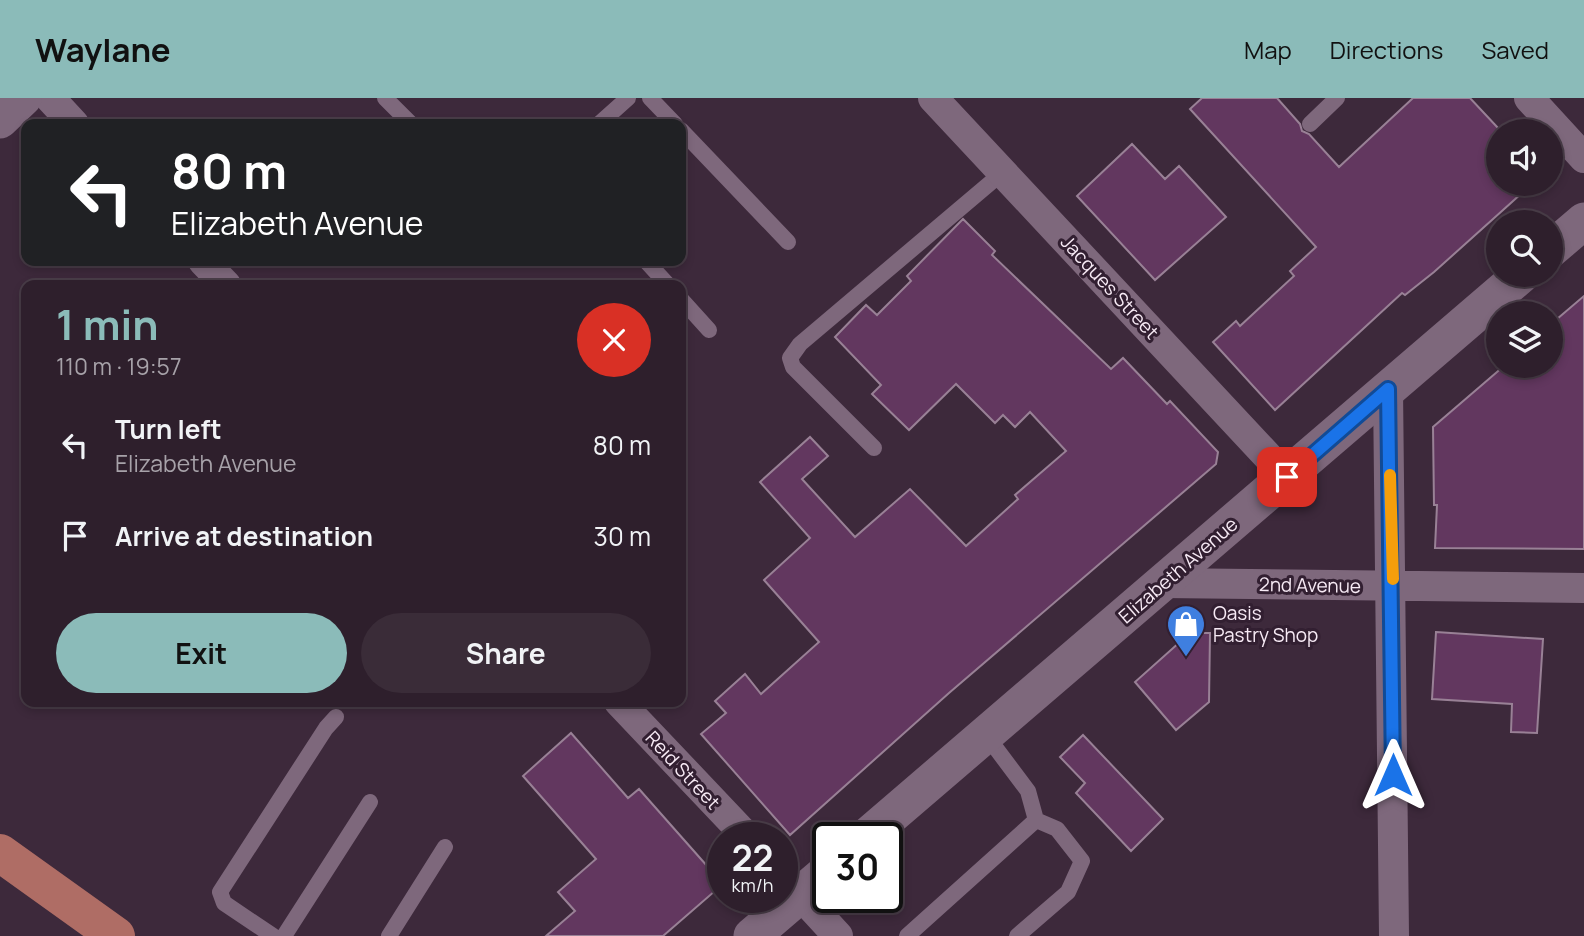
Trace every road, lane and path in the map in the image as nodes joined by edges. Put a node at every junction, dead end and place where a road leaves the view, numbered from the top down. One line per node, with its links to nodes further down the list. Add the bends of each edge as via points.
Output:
1 (23, 98): 13 (street)
2 (50, 98): 9 (street)
3 (385, 98): 10 (lane)
4 (628, 98): 11 (lane)
5 (650, 98): 12 (lane)
6 (933, 98): 17 (street, Jacques Street)
7 (1337, 98): 14 (lane)
8 (1528, 98): 16 (street)
9 (69, 119)
10 (406, 119)
11 (605, 119)
12 (670, 119)
13 (0, 120)
14 (1310, 124)
15 (686, 135): 20 (lane)
16 (1584, 158)
17 (1002, 173): 29 (lane, via 800,344 790,358 793,367); 30 (street, Jacques Street)
18 (1584, 221): 19 (street)
19 (1563, 239)
20 (788, 242)
21 (208, 266): 23 (street)
22 (651, 266): 24 (lane)
23 (221, 280)
24 (663, 280)
25 (1507, 287): 28 (street, Elizabeth Avenue)
26 (686, 305): 27 (lane)
27 (709, 330)
28 (1388, 389): 30 (street, Elizabeth Avenue); 32 (street)
29 (874, 448)
30 (1287, 477): 31 (street, Elizabeth Avenue)
31 (1163, 583): 32 (street, 2nd Avenue); 36 (street, Elizabeth Avenue)
32 (1393, 586): 33 (street, 2nd Avenue); 53 (street)
33 (1584, 587)
34 (624, 707): 39 (street, Reid Street)
35 (336, 717): 46 (lane, via 220,892 224,903)
36 (986, 735): 38 (lane, via 1028,791); 40 (street, Elizabeth Avenue)
37 (370, 802): 47 (lane)
38 (1036, 820): 51 (lane); 52 (lane, via 1057,829 1082,861 1068,892)
39 (733, 822)
40 (884, 822)
41 (445, 846): 48 (lane)
42 (0, 853): 45 (highway)
43 (798, 893): 50 (street)
44 (770, 913): 49 (street)
45 (116, 936)
46 (273, 936)
47 (285, 936)
48 (389, 936)
49 (752, 936)
50 (838, 936)
51 (906, 936)
52 (1017, 936)
53 (1394, 936)

